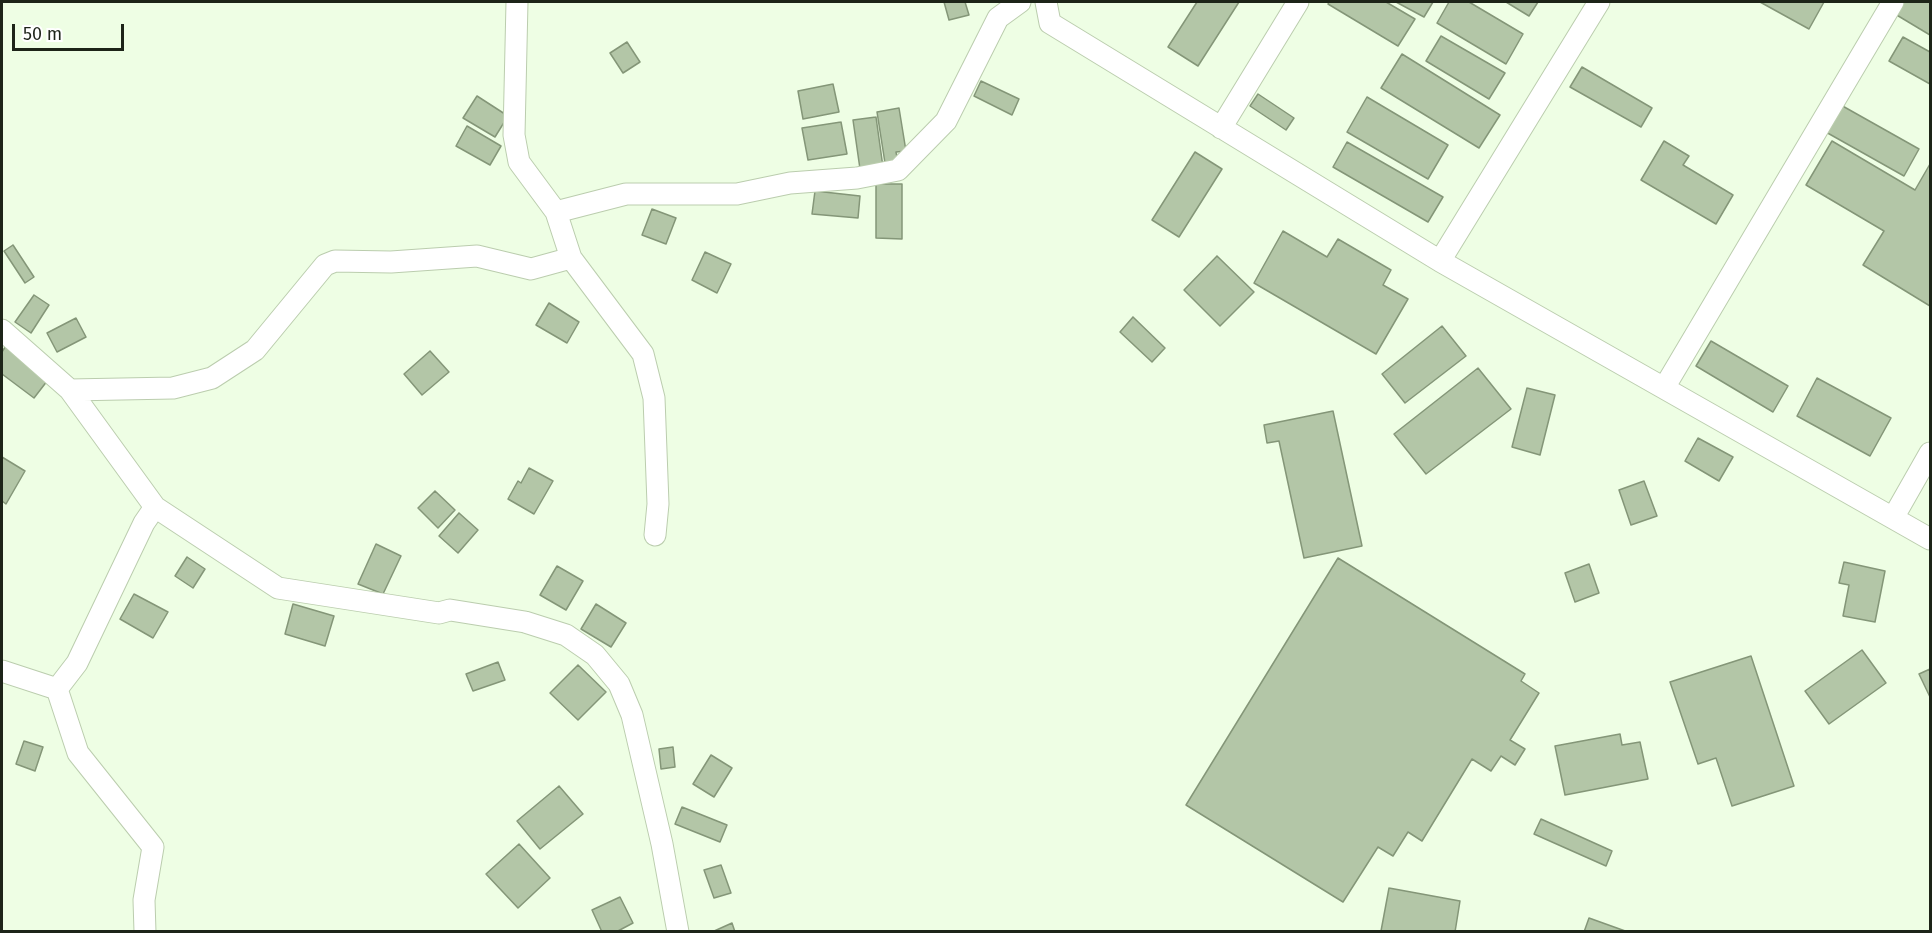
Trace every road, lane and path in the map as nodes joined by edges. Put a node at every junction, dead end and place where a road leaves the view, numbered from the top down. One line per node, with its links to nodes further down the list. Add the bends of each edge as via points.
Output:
1 (517, 2): 8 (street, via 514,135 519,162)
2 (1020, 2): 8 (street, via 998,18 946,121 898,170 857,178 790,183 737,194 626,194)
3 (1046, 2): 7 (street, via 1050,23)
4 (1298, 2): 7 (street)
5 (1599, 2): 10 (street)
6 (1893, 2): 12 (street)
7 (1221, 128): 10 (street)
8 (556, 212): 9 (street)
9 (571, 258): 13 (street, via 531,269 477,256 334,261 325,265 255,350 212,378 172,388); 17 (street, via 643,354 654,398 658,504)
10 (1440, 261): 12 (street)
11 (2, 330): 13 (street)
12 (1664, 388): 16 (street)
13 (70, 390): 15 (street)
14 (1930, 453): 16 (street)
15 (155, 507): 20 (street, via 77,663); 22 (street, via 278,588 525,622 566,635 595,655 619,684 632,716)
16 (1893, 518): 18 (street)
17 (655, 535)
18 (1930, 539)
19 (2, 671): 20 (street)
20 (57, 689): 21 (street, via 78,753 153,847 144,900)
21 (145, 932)
22 (678, 932)

